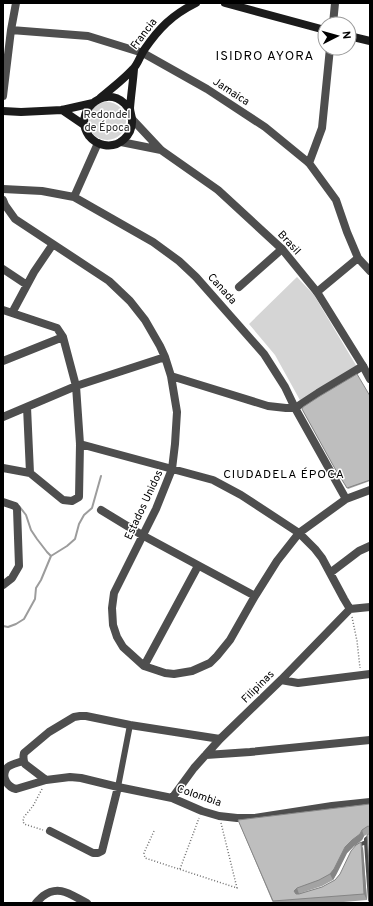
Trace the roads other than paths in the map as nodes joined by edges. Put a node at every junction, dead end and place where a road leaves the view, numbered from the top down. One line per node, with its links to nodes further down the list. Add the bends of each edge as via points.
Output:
1 (16, 3): 7 (street)
2 (196, 3): 10 (main road, Francia, via 168,21)
3 (225, 3): 6 (main road)
4 (335, 3): 5 (street)
5 (334, 16)
6 (317, 28)
7 (11, 30): 10 (street, Jamaica, via 88,36); 13 (street)
8 (357, 38): 9 (main road)
9 (370, 41)
10 (142, 53): 12 (main road, Francia); 25 (street, Jamaica, via 207,89 265,126)
11 (329, 56): 25 (street, via 322,128)
12 (134, 68): 14 (main road, Francia); 17 (main road, Francia)
13 (3, 96)
14 (96, 101): 16 (main road); 17 (main road, via 109,97 117,99); 21 (main road, via 87,109)
15 (3, 107): 18 (street)
16 (62, 110): 18 (main road); 21 (main road)
17 (130, 110): 20 (main road)
18 (3, 111): 19 (street)
19 (3, 116)
20 (132, 119): 22 (main road, via 130,132); 24 (street, Brasil)
21 (84, 125): 23 (main road, via 92,139)
22 (121, 142): 23 (main road, via 114,145); 24 (street, Brasil)
23 (98, 143): 27 (street)
24 (161, 150): 30 (street, Brasil, via 218,190)
25 (309, 163): 31 (street, Jamaica, via 336,200)
26 (3, 189): 27 (street, Canada, via 42,191)
27 (74, 197): 47 (street, Canada, via 153,242 196,277 264,354)
28 (3, 200): 29 (street, Estados Unidos, via 15,219)
29 (53, 244): 34 (street); 40 (street, Estados Unidos, via 109,281 130,301 145,320)
30 (282, 249): 35 (street); 36 (street, Brasil)
31 (358, 258): 33 (street, Jamaica); 36 (street)
32 (3, 269): 34 (street)
33 (370, 270)
34 (28, 285): 38 (street)
35 (239, 287)
36 (317, 292): 42 (street, Brasil)
37 (3, 310): 38 (street)
38 (12, 313): 39 (street, via 57,328)
39 (63, 337): 41 (street); 45 (street)
40 (165, 357): 43 (street, Estados Unidos); 45 (street)
41 (3, 361)
42 (363, 366): 44 (street, Brasil); 47 (street)
43 (171, 376): 47 (street, via 268,406); 51 (street, Estados Unidos, via 177,412)
44 (370, 379)
45 (76, 386): 46 (street); 49 (street)
46 (26, 407): 48 (street); 52 (street)
47 (295, 408): 54 (street, Canada)
48 (3, 417)
49 (80, 444): 51 (street); 52 (street, via 79,496 72,501 63,500)
50 (3, 468): 52 (street)
51 (172, 469): 57 (street, via 213,480 241,494); 58 (street, Estados Unidos)
52 (30, 473)
53 (370, 490): 54 (street)
54 (346, 499): 57 (street)
55 (3, 502): 62 (street, via 18,509 19,566 12,578)
56 (101, 510): 58 (street)
57 (299, 533): 61 (street, via 316,549); 63 (street, via 277,561)
58 (142, 535): 60 (street); 66 (street, Estados Unidos, via 114,593 112,608 117,637 123,647)
59 (370, 546): 61 (street, via 359,551)
60 (198, 566): 63 (street); 66 (street)
61 (330, 573): 65 (street)
62 (3, 585)
63 (255, 596): 66 (street, via 230,640 210,663 192,671 174,674)
64 (370, 607): 65 (street)
65 (350, 609): 68 (street, Filipinas)
66 (144, 666)
67 (370, 674): 68 (street, via 298,683)
68 (281, 680): 70 (street, Filipinas)
69 (130, 725): 70 (street); 73 (street, via 86,716 74,717 49,732); 75 (street)
70 (220, 739): 72 (street, Filipinas)
71 (370, 740): 72 (street)
72 (206, 755): 76 (street, Filipinas)
73 (24, 757): 74 (street, via 25,764); 74 (street, Colombia, via 6,770 4,776 7,784 16,789)
74 (46, 780): 75 (street, Colombia, via 81,778)
75 (118, 787): 76 (street, Colombia); 78 (street, via 104,848 98,854)
76 (172, 798): 77 (street, Colombia, via 202,811 238,818)
77 (370, 802)
78 (50, 831)
79 (370, 836): 80 (lane)
80 (366, 842): 81 (lane); 83 (lane)
81 (353, 850)
82 (73, 900): 84 (street, via 59,890 48,892); 85 (street)
83 (370, 900)
84 (36, 903)
85 (86, 903)

